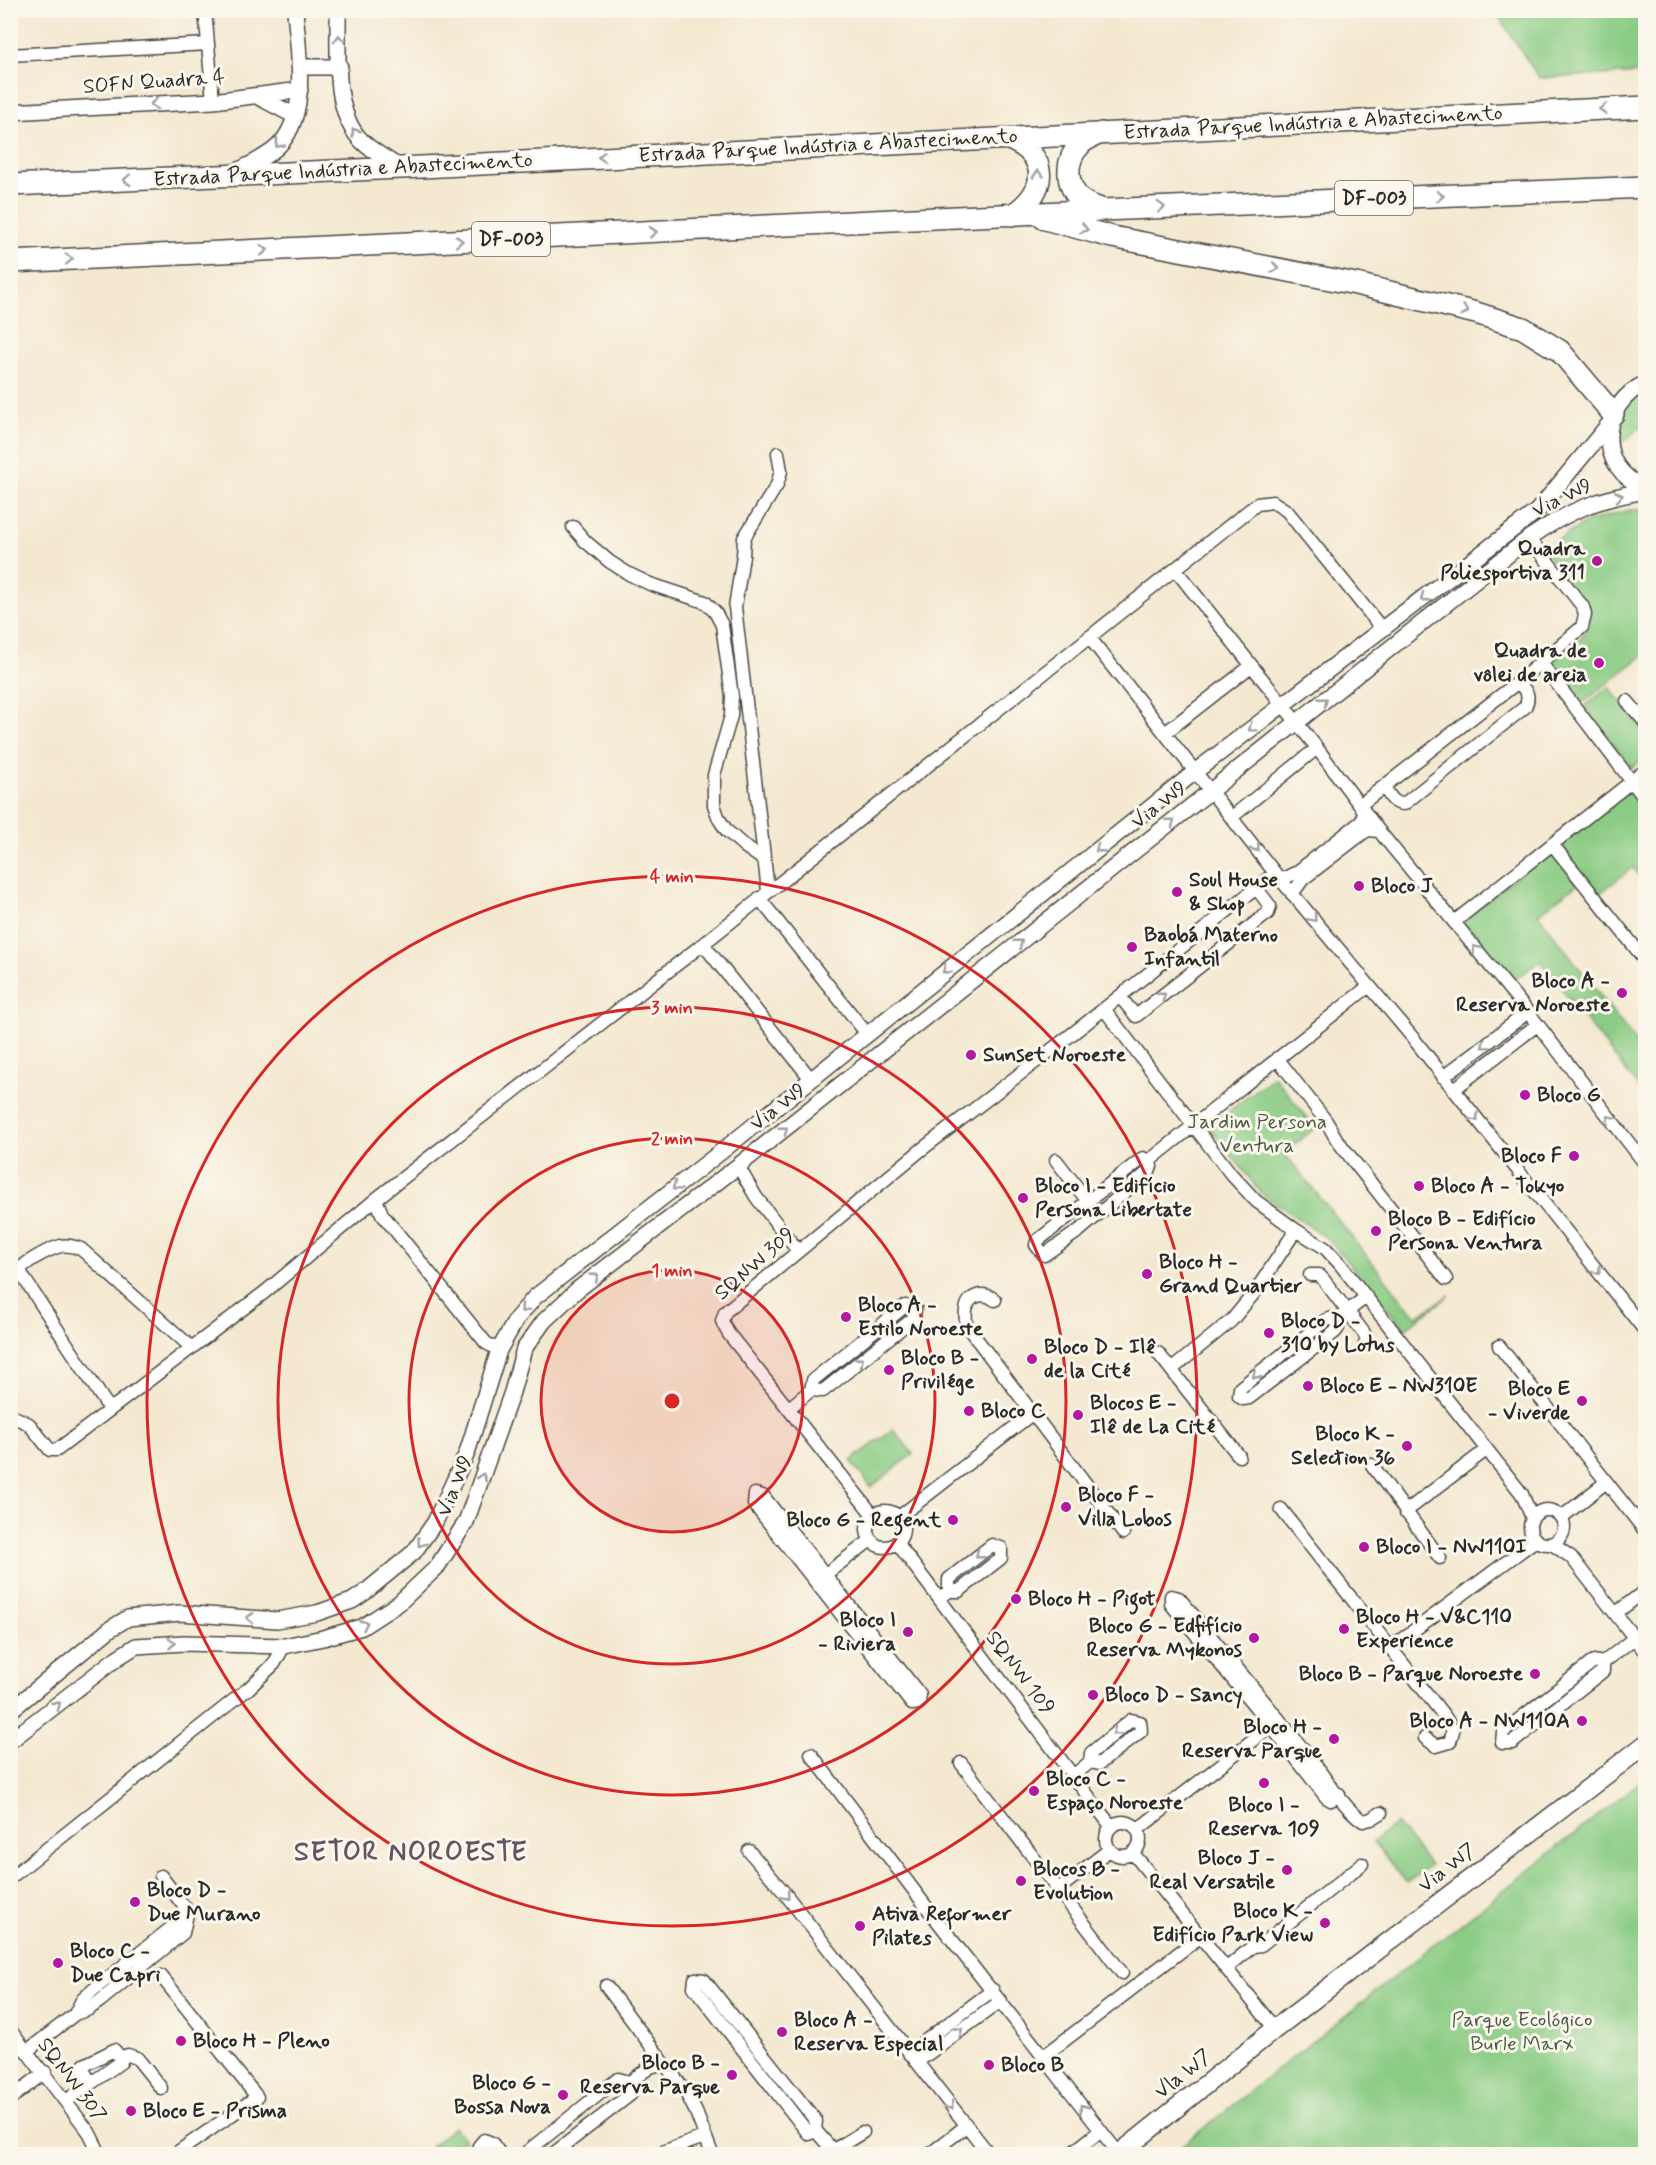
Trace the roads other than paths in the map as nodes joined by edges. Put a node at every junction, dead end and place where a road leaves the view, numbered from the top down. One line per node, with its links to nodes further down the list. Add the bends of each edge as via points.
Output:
1 (205, 10): 4 (street)
2 (295, 10): 6 (street)
3 (338, 10): 7 (street, one-way to 3)
4 (208, 44): 5 (street); 10 (street)
5 (10, 55)
6 (299, 67): 7 (street); 8 (street)
7 (340, 67): 16 (street, one-way to 7, via 360,139 347,121 340,92)
8 (300, 90): 9 (street, SOFN Quadra 4); 13 (street)
9 (258, 96): 10 (street, SOFN Quadra 4); 13 (street)
10 (213, 101): 12 (street, SOFN Quadra 4, one-way to 12)
11 (1646, 107): 14 (highway, Estrada Parque Indústria e Abastecimento, one-way to 14)
12 (10, 112)
13 (295, 116): 17 (street, one-way to 17, via 277,148)
14 (1101, 133): 15 (highway, Estrada Parque Indústria e Abastecimento); 20 (highway, via 1081,143 1071,156 1068,172 1072,188 1082,200)
15 (1007, 138): 16 (highway, Estrada Parque Indústria e Abastecimento, one-way to 16); 21 (highway, one-way to 15, via 1032,199 1040,172 1027,148)
16 (401, 168): 17 (highway, Estrada Parque Indústria e Abastecimento)
17 (228, 175): 18 (highway, Estrada Parque Indústria e Abastecimento, one-way to 18)
18 (10, 185)
19 (1646, 187): 20 (highway, DF-003, one-way to 19)
20 (1103, 210): 21 (highway, DF-003)
21 (1020, 215): 22 (highway, DF-003, one-way to 21); 24 (highway, one-way to 24, via 1112,237 1356,284 1523,328 1560,351)
22 (10, 262)
23 (1646, 383): 24 (street, Via W9, via 1625,395)
24 (1611, 419): 26 (street, via 1609,446 1619,468); 30 (street, Via W9, one-way to 30, via 1537,511)
25 (778, 453): 51 (street, via 781,471 777,485 744,538 735,607)
26 (1646, 489): 28 (street, Via W9, one-way to 26, via 1583,507)
27 (573, 526): 51 (street, via 585,541 629,574 650,585 705,602 715,612 722,625 732,696 731,716 714,775 714,805 728,831)
28 (1529, 538): 32 (street, SQNW 309, via 1583,607 1585,615 1582,627); 37 (street, Via W9, one-way to 28)
29 (1175, 569): 30 (street, via 1257,504 1273,502 1287,511); 31 (street); 33 (street)
30 (1383, 630): 36 (street, Via W9)
31 (1089, 637): 39 (street); 54 (street)
32 (1541, 663): 34 (street, SQNW 309); 43 (street)
33 (1251, 666): 36 (street); 39 (street)
34 (1518, 682): 44 (street, SQNW 309); 44 (street, via 1528,693 1525,707 1404,804 1393,801)
35 (1627, 701): 38 (street)
36 (1283, 705): 37 (street); 42 (street, Via W9, one-way to 42)
37 (1297, 722): 40 (street); 45 (street, Via W9)
38 (1646, 723)
39 (1165, 732): 42 (street)
40 (1317, 748): 47 (street); 48 (street)
41 (1646, 770): 43 (street)
42 (1196, 771): 45 (street); 64 (street, Via W9, one-way to 64)
43 (1632, 781): 46 (street); 50 (street)
44 (1384, 788): 47 (street, SQNW 309)
45 (1211, 791): 48 (street); 75 (street, Via W9, one-way to 45)
46 (1646, 800)
47 (1362, 808): 49 (street); 52 (street, SQNW 309, via 1362,821 1298,872)
48 (1232, 817): 52 (street, one-way to 52)
49 (1379, 831): 55 (street, via 1363,833 1304,879); 56 (street)
50 (1552, 844): 56 (street); 58 (street)
51 (764, 860): 54 (street)
52 (1278, 876): 53 (street, SQNW 309); 55 (street)
53 (1257, 889): 60 (street, SQNW 309); 60 (street, one-way to 53, via 1136,1016 1268,913 1270,906)
54 (764, 894): 57 (street); 64 (street)
55 (1292, 894): 59 (street, one-way to 59)
56 (1454, 922): 62 (street, one-way to 56)
57 (703, 944): 67 (street); 76 (street)
58 (1646, 961)
59 (1369, 986): 65 (street); 66 (street)
60 (1120, 997): 61 (street, SQNW 309)
61 (1104, 1009): 69 (street); 79 (street, SQNW 309)
62 (1528, 1012): 63 (street); 66 (street, one-way to 66)
63 (1537, 1025): 68 (street); 70 (street, one-way to 63)
64 (867, 1034): 67 (street, Via W9)
65 (1277, 1058): 69 (street); 81 (street)
66 (1443, 1077): 68 (street)
67 (811, 1079): 71 (street, Via W9)
68 (1453, 1089): 86 (street, one-way to 86)
69 (1195, 1125): 73 (street); 78 (street, via 1256,1201)
70 (1642, 1148): 74 (street)
71 (722, 1151): 75 (street); 90 (street, Via W9, one-way to 90, via 535,1297 517,1318)
72 (1056, 1160): 77 (street)
73 (1149, 1161): 77 (street, via 1137,1161); 77 (street, via 1149,1171 1044,1255 1037,1241)
74 (1646, 1165)
75 (738, 1166): 79 (street, via 756,1197); 122 (street, Via W9, one-way to 75, via 362,1627 399,1604 437,1567 466,1521 524,1349 544,1321 577,1290)
76 (376, 1199): 89 (street); 90 (street, via 382,1214 486,1343)
77 (1087, 1200)
78 (1296, 1230): 82 (street, via 1325,1248); 92 (street, via 1256,1292 1232,1320)
79 (798, 1251): 94 (street, SQNW 309, via 725,1312 722,1321)
80 (1311, 1275): 84 (street, via 1319,1275)
81 (1446, 1279)
82 (1366, 1297): 84 (street); 98 (street)
83 (995, 1300): 96 (street, via 984,1294 972,1299 966,1309 966,1325)
84 (1348, 1311): 85 (street); 87 (street, via 1364,1333)
85 (1336, 1320): 85 (street, one-way to 85, via 1326,1320 1240,1388 1239,1396 1249,1398 1335,1332)
86 (1646, 1332)
87 (1365, 1344)
88 (1499, 1346): 101 (street)
89 (192, 1348): 95 (street); 95 (street, via 81,1249 62,1245 26,1263 21,1268 22,1275)
90 (499, 1350): 126 (street, Via W9, one-way to 126, via 467,1453 435,1522 414,1552 364,1593 317,1613 277,1620 180,1613 128,1618)
91 (1158, 1353): 92 (street)
92 (1171, 1370): 99 (street)
93 (812, 1390): 93 (street, one-way to 93, via 823,1391 914,1318 915,1308 905,1306 813,1380); 94 (street)
94 (788, 1408): 106 (street, SQNW 309)
95 (110, 1410): 97 (street, via 57,1450 50,1450 29,1424)
96 (1033, 1413): 107 (street); 111 (street)
97 (10, 1415)
98 (1486, 1450): 102 (street); 104 (street)
99 (1239, 1456)
100 (1372, 1465): 104 (street)
101 (1605, 1483): 105 (street); 110 (street)
102 (1522, 1494): 105 (street); 108 (street)
103 (1281, 1509): 123 (street)
104 (1405, 1512): 117 (street)
105 (1557, 1513): 108 (street, via 1541,1511); 109 (street)
106 (873, 1515): 107 (street, via 886,1511); 112 (street, via 867,1529)
107 (899, 1517): 114 (street, via 903,1533)
108 (1532, 1518): 113 (street, via 1530,1530)
109 (1565, 1530): 115 (street); 116 (street)
110 (1646, 1532)
111 (1123, 1533)
112 (871, 1540): 114 (street, via 882,1547); 118 (street)
113 (1536, 1540): 115 (street); 123 (street)
114 (897, 1543): 134 (street, SQNW 109, via 944,1595 1004,1687)
115 (1552, 1544): 116 (street)
116 (1571, 1557): 120 (street)
117 (1440, 1558)
118 (820, 1577): 118 (street, via 763,1496 754,1494 754,1504); 118 (street, via 912,1704 920,1703 920,1695)
119 (1646, 1590): 120 (street)
120 (1616, 1613): 121 (street)
121 (1634, 1638): 124 (street); 125 (street)
122 (284, 1646): 129 (street, Via W9, one-way to 122, via 136,1646 184,1642); 143 (street, via 274,1664 249,1688)
123 (1390, 1648): 128 (street, via 1453,1731 1450,1742 1436,1746)
124 (1646, 1653)
125 (1603, 1663): 125 (street, via 1594,1661 1503,1732 1502,1743 1512,1743 1603,1671)
126 (10, 1712)
127 (1276, 1723): 127 (street, via 1179,1598 1171,1596 1171,1604); 135 (street, via 1326,1797 1331,1800 1339,1794 1363,1821); 137 (street)
128 (1425, 1738)
129 (10, 1741)
130 (1646, 1744): 152 (main road, Via W7)
131 (811, 1754): 150 (street)
132 (1090, 1762): 134 (street)
133 (961, 1763): 144 (street)
134 (1073, 1776): 136 (street, SQNW 109)
135 (1381, 1813)
136 (1111, 1826): 137 (street, via 1125,1822); 138 (street, via 1106,1835)
137 (1137, 1830): 140 (street, via 1139,1845)
138 (1109, 1850): 140 (street, via 1118,1856); 144 (street)
139 (749, 1851): 156 (street, one-way to 156)
140 (1133, 1853): 145 (street)
141 (1362, 1864): 146 (street)
142 (161, 1876): 154 (street, via 186,1909 183,1933 100,2001 75,2014)
143 (10, 1878)
144 (1057, 1890): 147 (street)
145 (1201, 1936): 146 (street); 155 (street)
146 (1227, 1968): 152 (street)
147 (1122, 1973)
148 (161, 1976): 172 (street, via 257,2097)
149 (606, 1986): 158 (street)
150 (993, 1990): 151 (street); 156 (street)
151 (1000, 2001): 155 (street); 156 (street, one-way to 151)
152 (1275, 2029): 182 (main road, Vla W7)
153 (10, 2030): 154 (street, SQNW 307)
154 (27, 2051): 159 (street, SQNW 307)
155 (1044, 2056): 167 (street, one-way to 155)
156 (913, 2057): 165 (street, one-way to 165)
157 (121, 2058): 161 (street, via 121,2062); 161 (street, via 112,2050 84,2065); 162 (street, via 137,2058)
158 (663, 2063): 160 (street, via 650,2067); 169 (street, via 691,2102)
159 (45, 2072): 163 (street); 164 (street, SQNW 307)
160 (630, 2082): 175 (street, via 618,2079); 176 (street, via 631,2094)
161 (91, 2083): 164 (street)
162 (161, 2088)
163 (10, 2099)
164 (66, 2101): 171 (street, SQNW 307)
165 (966, 2126): 179 (street); 180 (street)
166 (815, 2130): 166 (street, via 816,2121 718,1997 704,1980 695,1979 694,1987 808,2133); 170 (street)
167 (1100, 2131): 181 (street); 182 (street)
168 (863, 2132): 170 (street)
169 (704, 2137): 177 (street); 178 (street)
170 (832, 2153)
171 (100, 2154)
172 (175, 2154)
173 (484, 2154): 174 (street, via 478,2146 484,2140)
174 (500, 2154)
175 (527, 2154)
176 (553, 2154)
177 (657, 2154)
178 (712, 2154)
179 (930, 2154)
180 (989, 2154)
181 (1071, 2154)
182 (1119, 2154)

